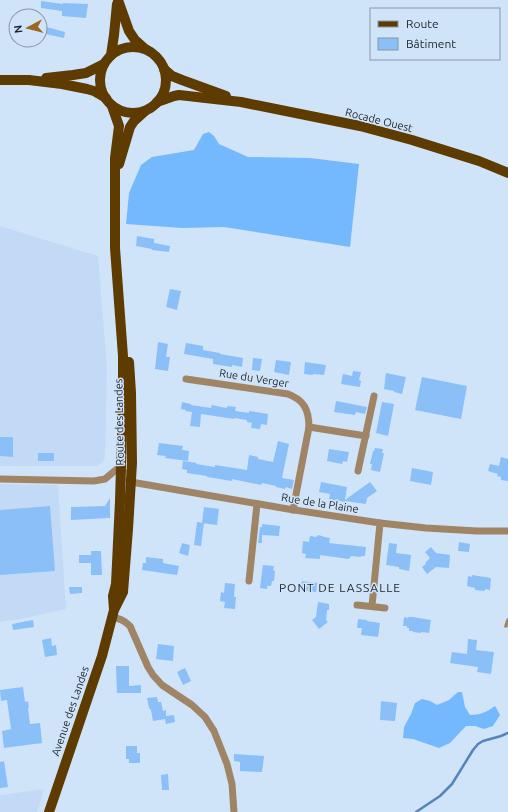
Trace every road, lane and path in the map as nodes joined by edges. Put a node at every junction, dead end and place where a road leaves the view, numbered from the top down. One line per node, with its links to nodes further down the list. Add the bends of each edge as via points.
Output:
1 (118, 0): 2 (main road, via 129,31); 3 (main road)
2 (146, 49): 3 (main road, via 128,47); 5 (main road, via 160,60)
3 (111, 55): 4 (main road)
4 (104, 64): 7 (main road, via 73,76); 8 (main road, via 100,82)
5 (164, 69): 9 (main road, via 166,86); 10 (main road, Rocade Ouest, via 172,76)
6 (0, 80): 7 (main road)
7 (29, 80): 8 (main road, via 87,89)
8 (109, 102): 11 (main road, via 128,112 137,113); 13 (main road, Route des Landes, via 119,126)
9 (157, 102): 10 (main road, Rocade Ouest, via 179,95); 11 (main road)
10 (242, 102): 12 (main road, Rocade Ouest, via 412,140)
11 (145, 110): 13 (main road, Route des Landes, via 130,128)
12 (508, 173)
13 (115, 184): 14 (main road, Route des Landes)
14 (115, 231): 19 (main road, Route des Landes, via 123,356); 22 (main road, Route des Landes, via 131,392)
15 (186, 379): 17 (street, Rue du Verger, via 296,397 307,412)
16 (374, 396): 18 (street)
17 (308, 427): 18 (street); 24 (street, Rue du Verger)
18 (366, 436): 20 (street)
19 (121, 468): 21 (street, via 105,479 94,481); 22 (street); 31 (main road, Route des Landes)
20 (358, 471)
21 (0, 479)
22 (131, 482): 23 (street, Rue de la Plaine); 31 (main road, Route des Landes, via 123,592)
23 (257, 504): 24 (street, Rue de la Plaine); 27 (street)
24 (293, 510): 25 (street, Rue de la Plaine)
25 (380, 523): 26 (street, Rue de la Plaine, via 426,528); 29 (street)
26 (508, 531)
27 (249, 581)
28 (357, 605): 29 (street)
29 (372, 606): 30 (street)
30 (385, 608)
31 (113, 614): 34 (main road, Avenue des Landes, via 102,656); 35 (street, via 130,626 156,680 192,705 205,717 214,731 232,784)
32 (508, 620): 33 (lane)
33 (506, 626)
34 (49, 812)
35 (234, 812)

